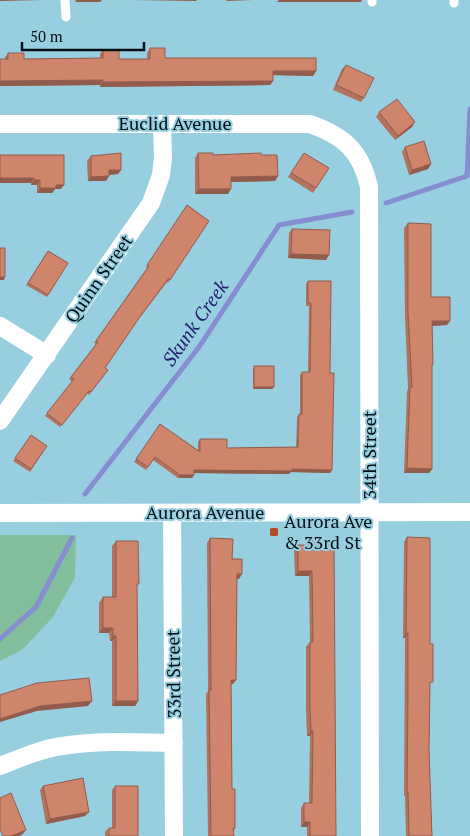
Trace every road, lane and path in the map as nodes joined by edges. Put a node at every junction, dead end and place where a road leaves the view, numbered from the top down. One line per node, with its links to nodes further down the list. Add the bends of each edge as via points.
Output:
1 (65, 0): 2 (lane)
2 (66, 17)
3 (0, 124): 4 (street, Euclid Avenue)
4 (162, 124): 5 (street, Euclid Avenue, via 310,124); 7 (street, Quinn Street, via 161,176 151,204)
5 (345, 142): 9 (street, 34th Street, via 358,157 369,187)
6 (0, 326): 7 (street)
7 (46, 355): 8 (street, Quinn Street)
8 (0, 421)
9 (370, 512): 10 (street, Aurora Avenue); 12 (street, Aurora Avenue); 16 (street, 34th Street)
10 (470, 512)
11 (0, 513): 12 (street, Aurora Avenue)
12 (172, 513): 13 (street, 33rd Street)
13 (174, 743): 14 (street, via 68,745); 15 (street, 33rd Street)
14 (0, 766)
15 (174, 836)
16 (370, 836)

